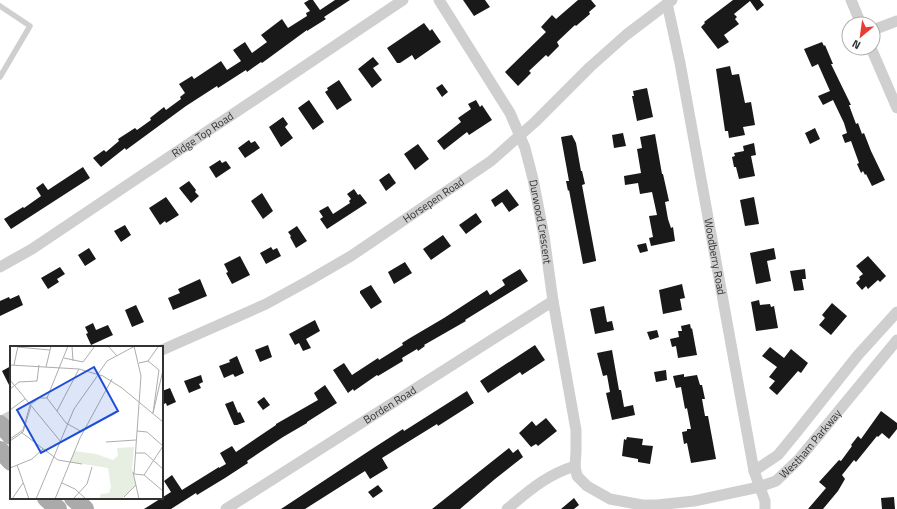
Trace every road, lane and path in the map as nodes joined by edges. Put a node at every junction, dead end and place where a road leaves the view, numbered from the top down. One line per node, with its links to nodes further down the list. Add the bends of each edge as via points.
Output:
1 (403, 0): 13 (street, Ridge Top Road, via 32,249)
2 (439, 0): 12 (street, Durwood Crescent, via 510,113)
3 (851, 0): 6 (street)
4 (669, 2): 12 (street, Horsepen Road, via 590,67); 24 (street, Woodberry Road)
5 (0, 6): 10 (lane, via 30,26)
6 (858, 16)
7 (897, 21): 8 (street)
8 (881, 27)
9 (874, 56): 11 (street)
10 (0, 76)
11 (897, 108)
12 (520, 136): 14 (street, Durwood Crescent, via 533,179); 17 (street, Horsepen Road, via 491,161 351,256 266,304)
13 (0, 267)
14 (553, 301): 23 (street, Durwood Crescent, via 576,430); 30 (street, Borden Road)
15 (897, 312): 24 (street, Westham Parkway, via 858,355 778,455)
16 (897, 340): 25 (street, Westham Parkway, via 799,459 776,480)
17 (163, 350)
18 (10, 417): 19 (street)
19 (0, 423): 20 (main road)
20 (10, 435)
21 (0, 450): 22 (main road)
22 (10, 461)
23 (575, 466): 25 (street, Westham Parkway, via 577,476 596,492 610,499 642,505 694,501); 31 (street, via 545,478)
24 (754, 471): 25 (street, Woodberry Road)
25 (759, 488): 32 (street, Woodberry Road)
26 (47, 499): 28 (main road)
27 (74, 499): 29 (main road)
28 (58, 509)
29 (85, 509)
30 (226, 509)
31 (506, 509)
32 (765, 509)

